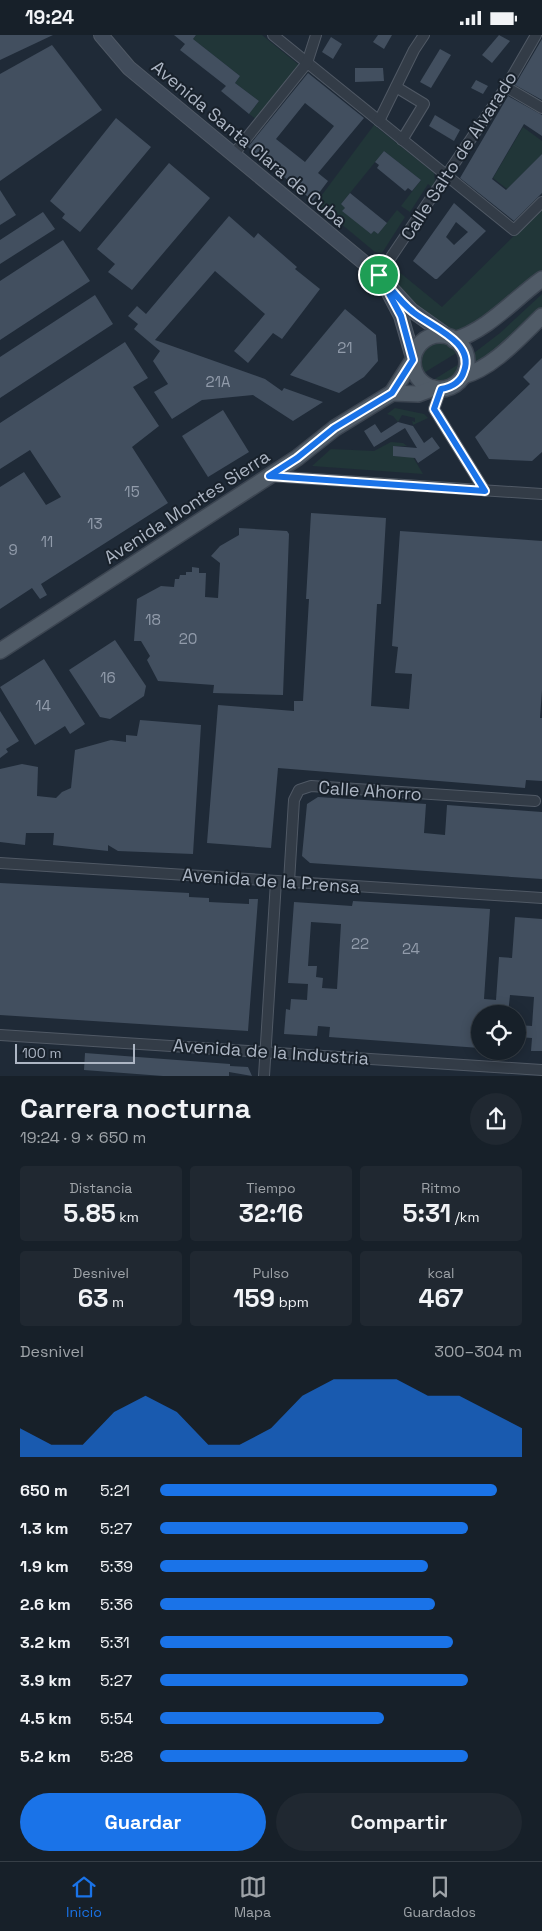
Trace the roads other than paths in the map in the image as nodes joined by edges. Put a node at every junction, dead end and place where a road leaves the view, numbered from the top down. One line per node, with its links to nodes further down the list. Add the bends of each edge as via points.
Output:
1 (101, 35): 12 (street, Avenida Santa Clara de Cuba, via 129,68)
2 (273, 35): 6 (street)
3 (316, 35): 6 (street)
4 (424, 35): 7 (street)
5 (536, 35): 8 (street, Calle Salto de Alvarado)
6 (307, 63): 10 (street); 12 (street)
7 (396, 87): 10 (street); 11 (street, via 424,104)
8 (506, 87): 9 (street); 13 (street, Calle Salto de Alvarado)
9 (542, 108)
10 (379, 121): 11 (street)
11 (402, 140): 13 (street)
12 (233, 155): 15 (street, Avenida Santa Clara de Cuba)
13 (446, 176): 14 (street, via 514,230); 15 (street, Calle Salto de Alvarado)
14 (542, 202)
15 (379, 275): 18 (street, Avenida Santa Clara de Cuba, via 411,311); 19 (street, Avenida Santa Clara de Cuba, via 401,316)
16 (542, 279): 18 (main road, via 481,329 469,336)
17 (542, 316): 20 (main road, via 487,363)
18 (452, 339): 19 (main road, via 436,336 423,341); 20 (main road, via 465,354)
19 (413, 359): 21 (main road, via 413,367 420,380); 22 (main road, Avenida Montes Sierra)
20 (462, 376): 21 (main road, via 452,386)
21 (437, 388): 22 (main road, via 418,395); 24 (street, via 434,409)
22 (392, 393): 23 (main road, Avenida Montes Sierra, via 334,428)
23 (269, 476): 24 (street); 26 (main road, Avenida Montes Sierra)
24 (485, 491): 25 (street)
25 (542, 494)
26 (0, 651)
27 (535, 801): 30 (street, Calle Ahorro, via 311,786 299,790 294,801)
28 (0, 863): 29 (street, Avenida de la Prensa)
29 (276, 881): 30 (street, Avenida de la Prensa); 33 (street)
30 (289, 882): 31 (street, Avenida de la Prensa)
31 (542, 898)
32 (0, 1035): 33 (street, Avenida de la Industria)
33 (265, 1052): 34 (street, Avenida de la Industria); 35 (street)
34 (542, 1071)
35 (264, 1076)

